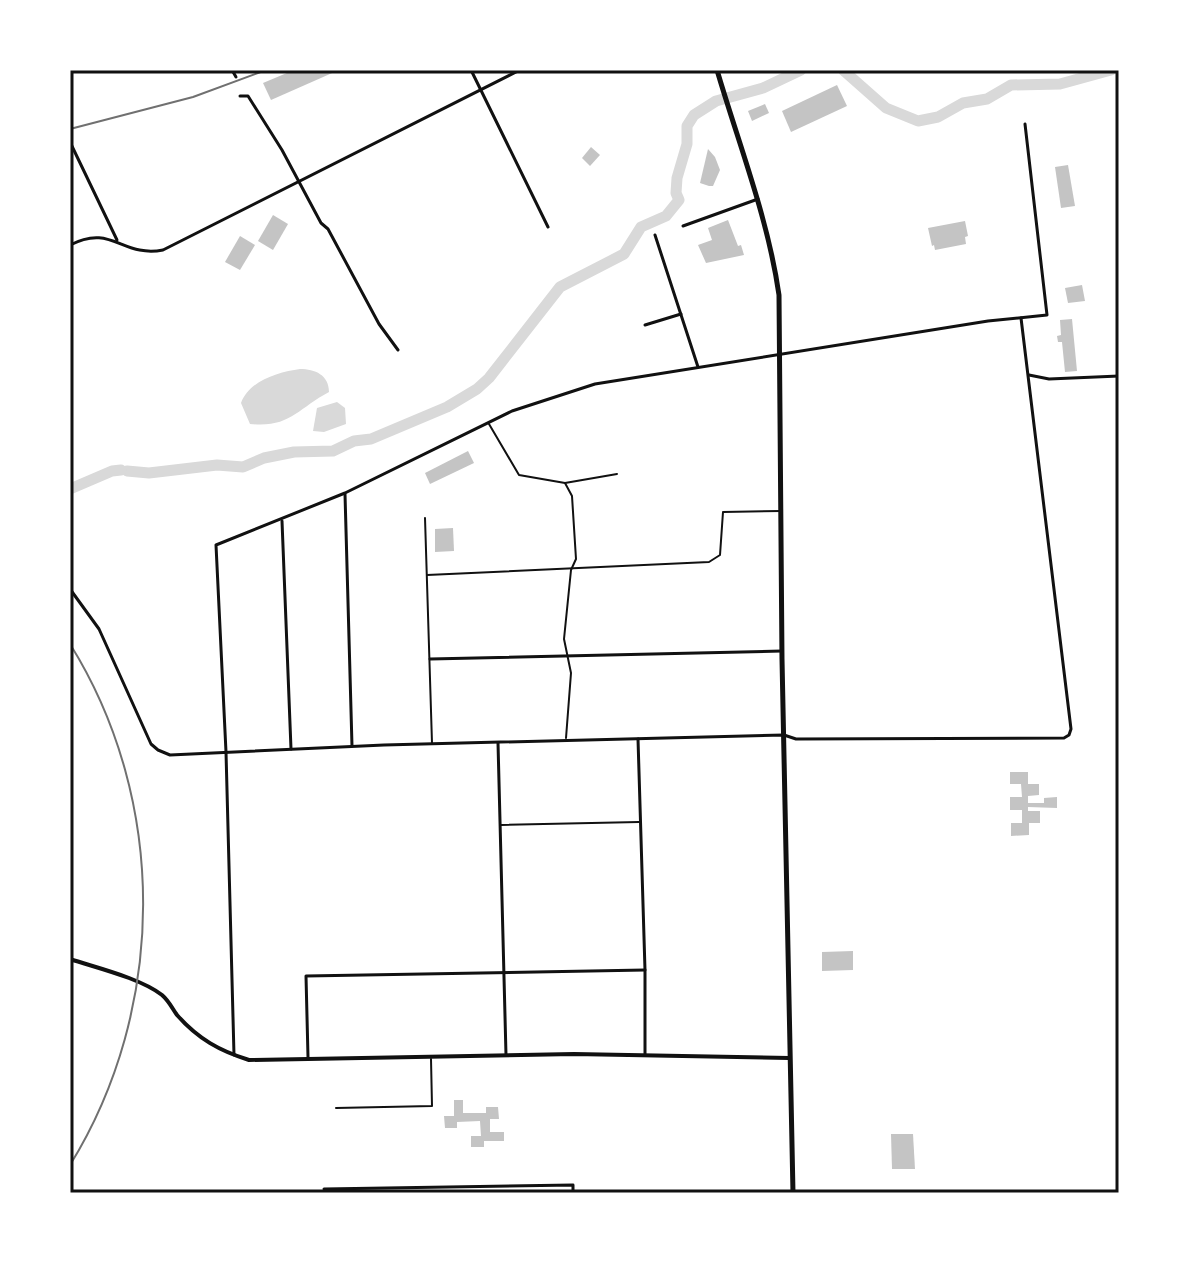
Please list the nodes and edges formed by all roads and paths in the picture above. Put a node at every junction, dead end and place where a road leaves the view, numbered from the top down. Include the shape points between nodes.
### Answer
1 (232, 70) edge
2 (471, 70) edge
3 (520, 70) edge
4 (717, 70) edge
5 (236, 77) dead end
6 (481, 90) junction
7 (240, 96) dead end
8 (1025, 124) dead end
9 (70, 142) edge
10 (298, 182) junction
11 (758, 199) junction
12 (683, 226) dead end
13 (548, 227) dead end
14 (655, 235) dead end
15 (118, 243) junction
16 (70, 245) edge
17 (681, 314) junction
18 (1021, 318) junction
19 (645, 325) dead end
20 (398, 350) dead end
21 (780, 354) junction
22 (698, 367) junction
23 (1029, 375) junction
24 (1119, 376) edge
25 (488, 423) junction
26 (617, 474) dead end
27 (565, 483) junction
28 (345, 493) junction
29 (782, 511) junction
30 (425, 518) dead end
31 (282, 521) junction
32 (571, 570) junction
33 (427, 575) junction
34 (70, 589) edge
35 (782, 651) junction
36 (568, 656) junction
37 (430, 659) junction
38 (784, 735) junction
39 (638, 739) junction
40 (566, 740) junction
41 (498, 743) junction
42 (432, 744) junction
43 (352, 746) junction
44 (291, 749) junction
45 (226, 752) junction
46 (641, 822) junction
47 (500, 825) junction
48 (70, 959) edge
49 (645, 970) junction
50 (505, 974) junction
51 (645, 1054) junction
52 (234, 1055) junction
53 (506, 1056) junction
54 (431, 1058) junction
55 (789, 1058) junction
56 (308, 1059) junction
57 (336, 1108) dead end
58 (454, 1187) junction
59 (324, 1189) dead end
60 (454, 1193) edge
61 (573, 1193) edge
62 (793, 1193) edge

1 - 5 street
2 - 6 street
3 - 6 street
4 - 11 main road
6 - 10 street
6 - 13 street
7 - 10 street via 248,96 266,121
8 - 18 street via 1047,315
9 - 15 street
10 - 15 street via 163,250 145,252
10 - 20 street
11 - 12 street
11 - 21 main road via 774,257
14 - 17 street
15 - 16 street via 96,236
17 - 19 street
17 - 22 street
18 - 21 street
18 - 23 street
21 - 22 street
21 - 29 main road
22 - 25 street via 602,382
23 - 24 street
23 - 38 street via 1069,735
25 - 27 lane via 519,475
25 - 28 street
26 - 27 lane
27 - 32 lane via 572,496 576,559
28 - 31 street
28 - 43 street
29 - 32 lane via 723,512 720,555 709,562
29 - 35 main road
30 - 33 lane
31 - 44 street
31 - 45 street via 216,545
32 - 33 lane
32 - 36 lane via 564,639
33 - 37 lane
34 - 45 street via 99,629 154,747 170,755
35 - 36 street
35 - 38 main road
36 - 37 street
36 - 40 lane
37 - 42 lane
38 - 39 street
38 - 55 main road
39 - 40 street
39 - 46 street
40 - 41 street
41 - 42 street
41 - 47 street
42 - 43 street
43 - 44 street
44 - 45 street
45 - 52 street
46 - 47 lane
46 - 49 street
47 - 50 street
48 - 52 main road via 165,997 204,1041
49 - 50 street
49 - 51 street
50 - 53 street
50 - 56 street via 306,976
51 - 53 main road
51 - 55 main road
52 - 56 main road via 249,1060
53 - 54 main road
54 - 56 main road
54 - 57 lane via 432,1106
55 - 62 main road
58 - 59 street
58 - 60 street
58 - 61 street via 573,1185

